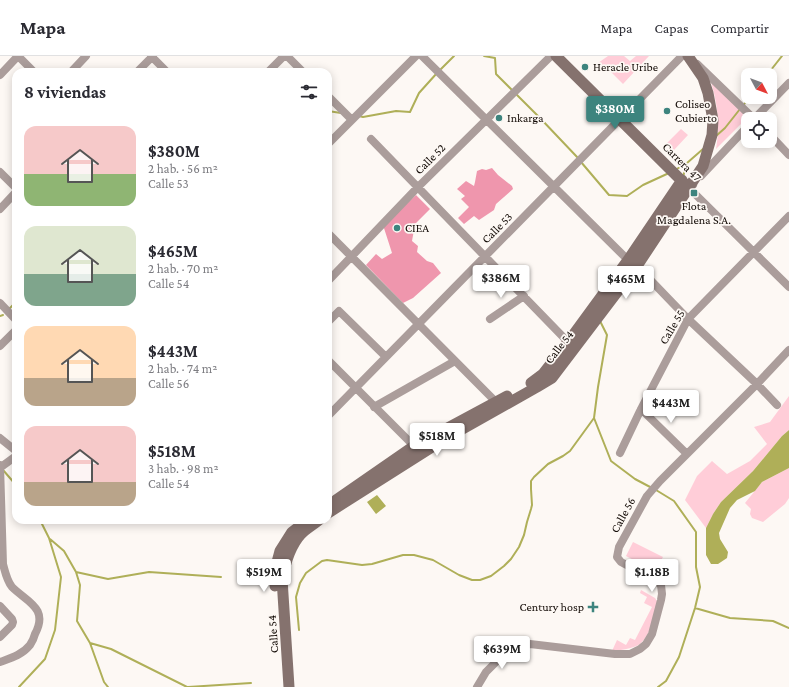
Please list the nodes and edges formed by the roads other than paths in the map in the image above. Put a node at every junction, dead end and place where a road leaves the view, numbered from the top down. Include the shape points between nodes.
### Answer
1 (18, 56) edge
2 (86, 56) edge
3 (152, 56) edge
4 (285, 56) edge
5 (416, 56) edge
6 (422, 56) edge
7 (551, 56) edge
8 (556, 56) edge
9 (682, 56) edge
10 (689, 56) edge
11 (30, 68) edge
12 (75, 68) edge
13 (141, 68) edge
14 (163, 68) edge
15 (272, 68) edge
16 (298, 68) edge
17 (0, 74) edge
18 (789, 83) edge
19 (332, 100) edge
20 (747, 112) edge
21 (761, 112) edge
22 (486, 119) junction
23 (620, 119) junction
24 (352, 120) junction
25 (741, 132) edge
26 (371, 139) dead end
27 (332, 140) edge
28 (777, 142) edge
29 (789, 155) edge
30 (0, 172) edge
31 (12, 184) edge
32 (685, 184) junction
33 (418, 187) junction
34 (554, 187) junction
35 (12, 196) edge
36 (0, 209) edge
37 (789, 216) edge
38 (332, 237) edge
39 (754, 252) junction
40 (485, 256) junction
41 (351, 257) junction
42 (633, 263) junction
43 (332, 277) edge
44 (789, 287) edge
45 (524, 296) junction
46 (0, 303) edge
47 (12, 316) edge
48 (332, 318) edge
49 (490, 319) dead end
50 (688, 319) junction
51 (419, 324) junction
52 (12, 334) edge
53 (568, 342) junction
54 (0, 346) edge
55 (789, 350) edge
56 (386, 357) junction
57 (455, 361) junction
58 (332, 364) edge
59 (757, 384) junction
60 (356, 388) junction
61 (496, 402) junction
62 (777, 405) dead end
63 (374, 407) junction
64 (641, 409) junction
65 (332, 412) edge
66 (0, 438) edge
67 (12, 448) edge
68 (418, 450) junction
69 (620, 453) dead end
70 (687, 454) junction
71 (12, 458) edge
72 (0, 466) edge
73 (332, 503) edge
74 (332, 510) edge
75 (307, 524) edge
76 (309, 524) edge
77 (0, 606) edge
78 (0, 637) edge
79 (0, 662) edge
80 (282, 687) edge
81 (289, 687) edge
82 (477, 687) edge

1 - 11 street
1 - 17 street
2 - 12 street
3 - 13 street
3 - 14 street
4 - 15 street
4 - 16 street
5 - 24 street
6 - 22 street
7 - 22 street, Calle 52
8 - 23 main road, Carrera 47
9 - 23 street, Calle 53
10 - 20 street
10 - 32 main road via 703,78 713,120 712,135 703,166
18 - 21 street
19 - 24 street
22 - 33 street, Calle 52
22 - 34 street
23 - 32 main road, Carrera 47
23 - 34 street, Calle 53
24 - 27 street
25 - 32 street, Calle 54
26 - 33 street
28 - 29 street
30 - 31 street
32 - 39 street, Carrera 47
32 - 42 main road, Calle 54
33 - 40 street
33 - 41 street, Calle 52
34 - 40 street, Calle 53
34 - 42 street
35 - 36 street
37 - 39 street, Calle 55
38 - 41 street
39 - 44 street, Carrera 47
39 - 50 street, Calle 55
40 - 45 street
40 - 51 street, Calle 53
41 - 43 street, Calle 52
41 - 51 street
42 - 50 street
42 - 53 main road, Calle 54
42 - 68 main road, Calle 54 via 552,378
45 - 49 street
45 - 53 street
46 - 47 street
48 - 56 street via 339,311
50 - 59 street
50 - 64 street, Calle 55
51 - 56 street, Calle 53
51 - 57 street
52 - 54 street
53 - 61 main road, Calle 54 via 543,374
55 - 59 street, Calle 56
56 - 60 street, Calle 53
57 - 61 street
57 - 63 street
58 - 60 street
59 - 62 street
59 - 70 street, Calle 56
60 - 63 street
60 - 65 street, Calle 53
61 - 68 main road, Calle 54
63 - 68 street
64 - 69 street, Calle 55
64 - 70 street
66 - 67 street
68 - 73 main road, Calle 54
68 - 74 main road, Calle 54
70 - 82 street, Calle 56 via 647,496 619,546 617,557 621,562 660,585 661,600 652,634 646,644 630,654 530,644 501,657 486,672
71 - 72 street
72 - 79 street via 4,570 12,586 37,610 40,622 30,646 20,654
75 - 80 main road, Calle 54 via 292,532 280,551 276,566
76 - 81 main road, Calle 54 via 293,546 282,579
77 - 78 street via 13,622

